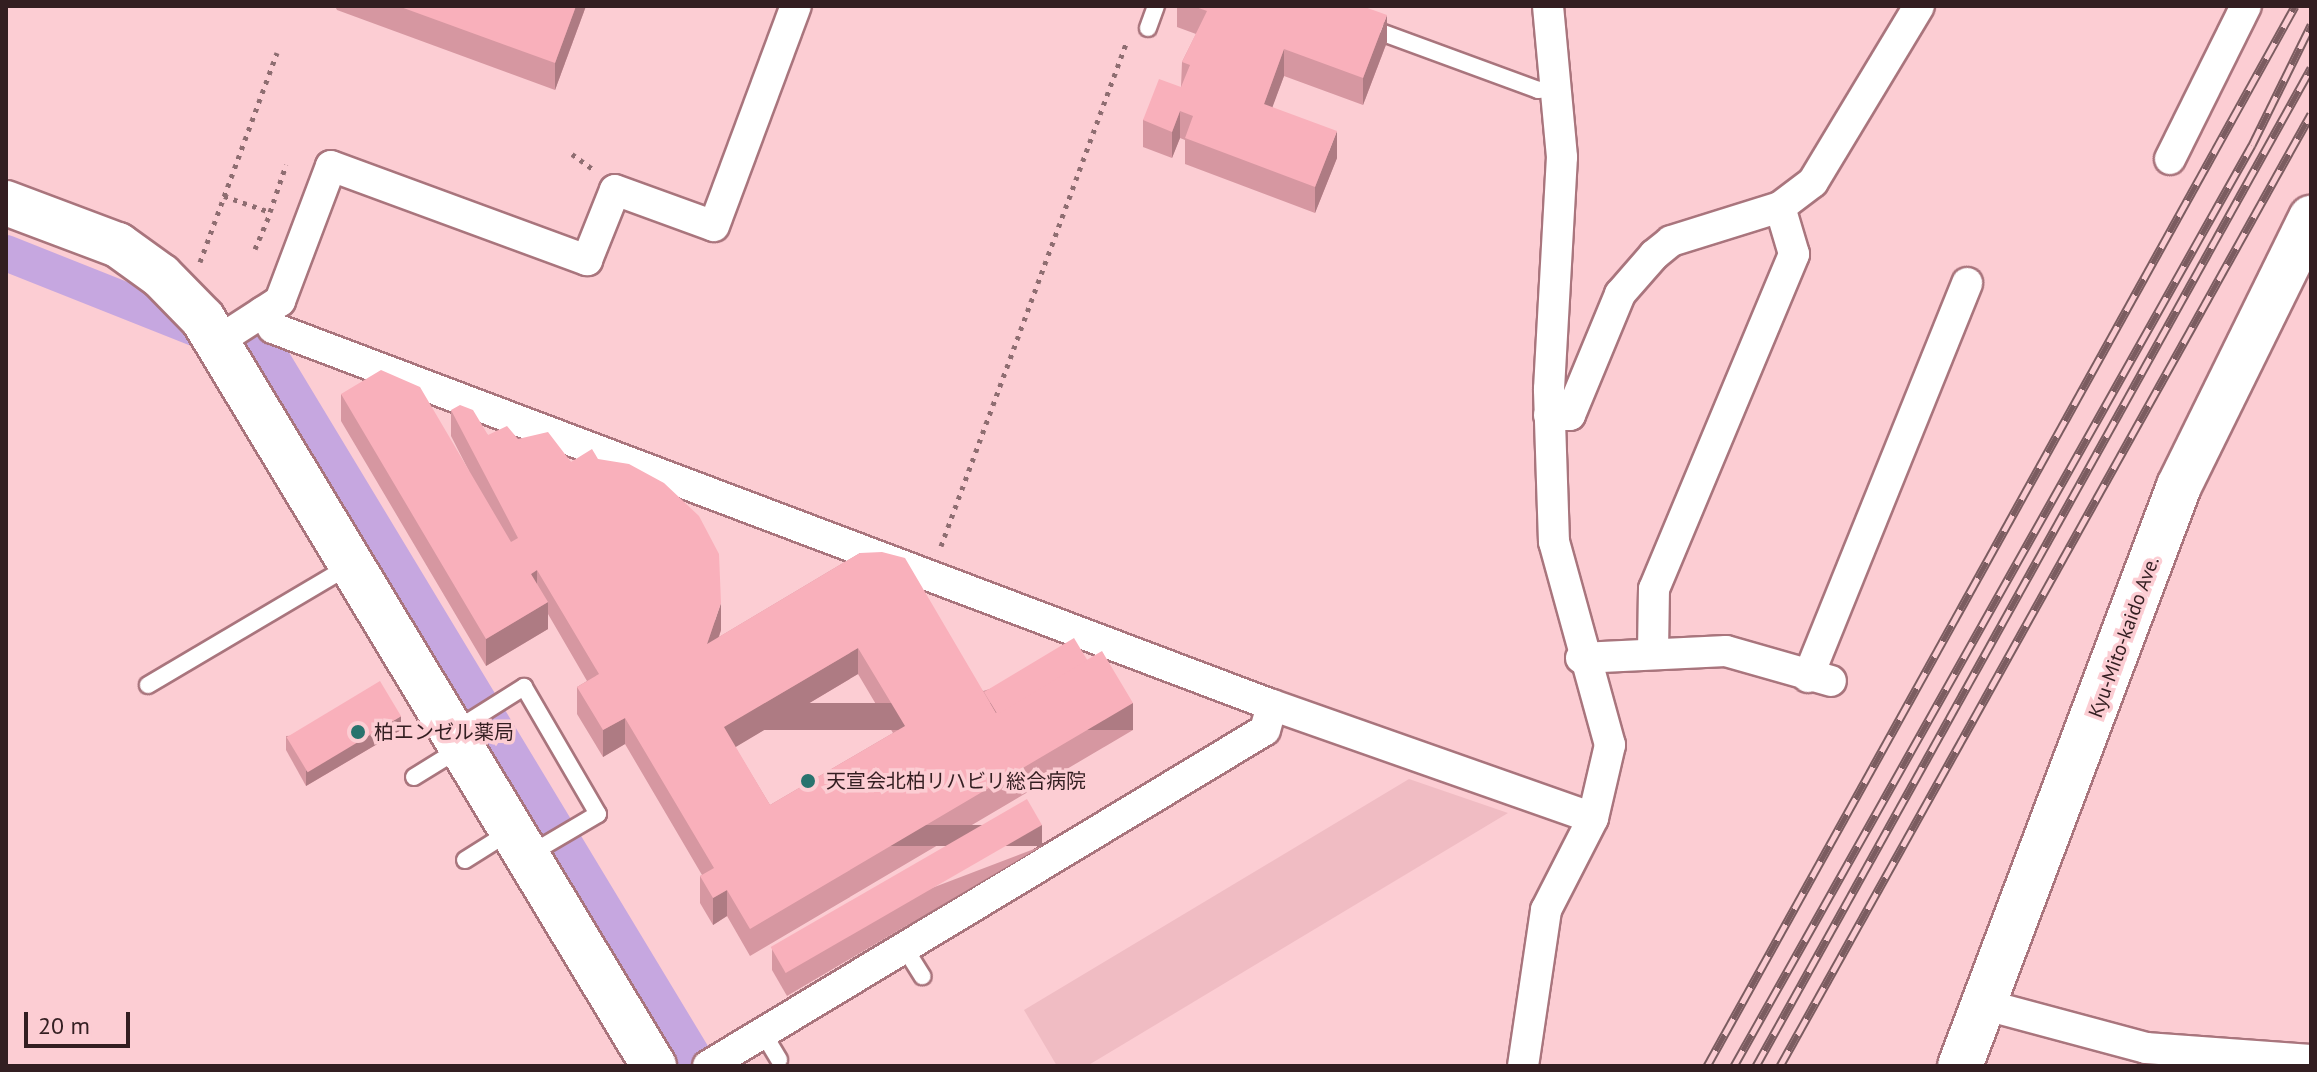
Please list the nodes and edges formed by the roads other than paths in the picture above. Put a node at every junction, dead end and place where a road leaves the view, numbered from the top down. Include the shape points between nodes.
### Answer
1 (796, 6) edge
2 (1156, 6) edge
3 (1548, 6) edge
4 (1919, 6) edge
5 (2246, 6) edge
6 (1354, 22) edge
7 (1148, 28) dead end
8 (1558, 88) junction
9 (2170, 159) dead end
10 (6, 203) edge
11 (1780, 207) junction
12 (2311, 218) edge
13 (1967, 283) dead end
14 (263, 312) junction
15 (218, 341) junction
16 (1549, 415) junction
17 (352, 564) junction
18 (1653, 652) junction
19 (1581, 658) junction
20 (148, 685) dead end
21 (1272, 705) junction
22 (457, 740) junction
23 (414, 777) dead end
24 (1593, 818) junction
25 (520, 843) junction
26 (465, 860) dead end
27 (906, 950) junction
28 (922, 976) dead end
29 (1986, 1005) junction
30 (763, 1033) junction
31 (779, 1060) dead end
32 (2311, 1060) edge
33 (654, 1066) edge
34 (708, 1066) edge
35 (1523, 1066) edge
36 (1960, 1066) edge

1 - 14 street via 714,226 615,190 604,242 587,260 331,166 280,301
2 - 7 lane
3 - 8 street
4 - 11 street via 1813,182
5 - 9 street
6 - 8 lane via 1538,90
8 - 16 street via 1562,157
10 - 15 street via 118,245 188,300
11 - 16 street via 1671,241 1654,255 1620,294 1570,415
11 - 18 street via 1794,254 1654,589
12 - 29 street, Kyu-Mito-kaido Ave. via 2179,486
13 - 18 street via 1819,679 1726,651
14 - 15 street
14 - 21 street via 273,328 932,571
15 - 17 street
16 - 19 street via 1554,542
17 - 20 lane
17 - 22 street
18 - 19 street
19 - 24 street via 1610,745
21 - 24 street
21 - 27 street via 1265,730
22 - 23 lane
22 - 25 street
22 - 25 lane via 524,687 598,814
24 - 35 street via 1546,910
25 - 26 lane
25 - 33 street
27 - 28 lane
27 - 30 street
29 - 32 street via 2146,1048
29 - 36 street, Kyu-Mito-kaido Ave.
30 - 31 lane
30 - 34 street

